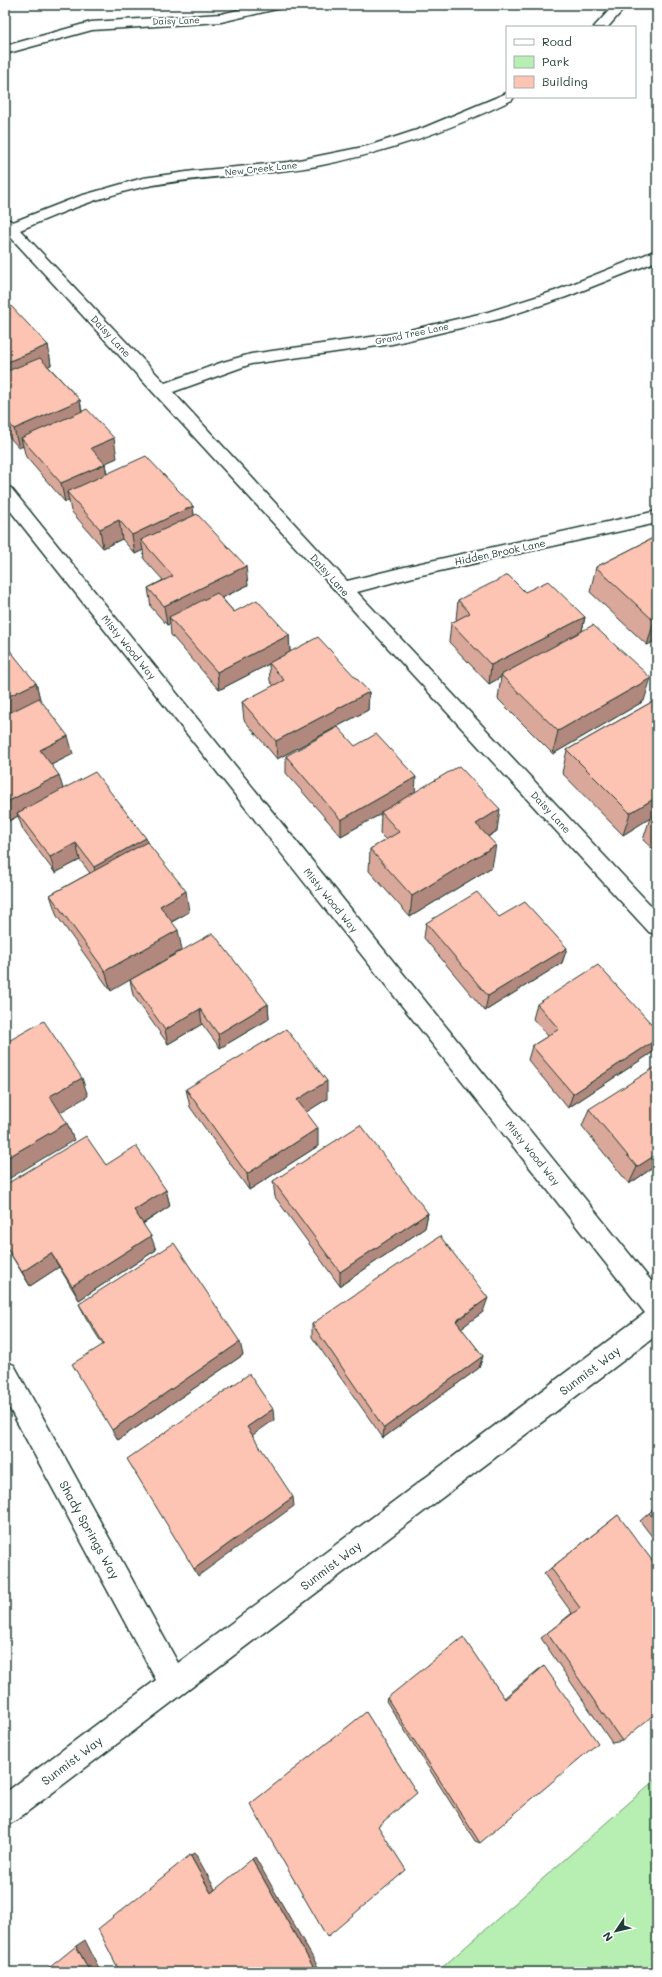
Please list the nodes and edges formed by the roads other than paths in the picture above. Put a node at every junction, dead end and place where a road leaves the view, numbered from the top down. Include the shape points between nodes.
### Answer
1 (276, 5) edge
2 (620, 5) edge
3 (602, 26) edge
4 (5, 50) edge
5 (506, 98) edge
6 (8, 225) edge
7 (657, 255) edge
8 (162, 390) junction
9 (5, 492) edge
10 (657, 517) edge
11 (343, 590) junction
12 (657, 926) edge
13 (657, 1308) edge
14 (657, 1320) edge
15 (5, 1374) edge
16 (174, 1685) junction
17 (5, 1811) edge

1 - 4 street, Daisy Lane via 221,18 91,26
2 - 3 street
5 - 6 street, New Creek Lane via 421,134 319,162 163,179 115,190
6 - 8 street, Daisy Lane
7 - 8 street, Grand Tree Lane via 581,286 520,307 392,339 350,346 306,349 250,360
8 - 11 street, Daisy Lane
9 - 13 street, Misty Wood Way
10 - 11 street, Hidden Brook Lane via 417,570
11 - 12 street, Daisy Lane
14 - 16 street, Sunmist Way
15 - 16 street, Shady Springs Way
16 - 17 street, Sunmist Way

